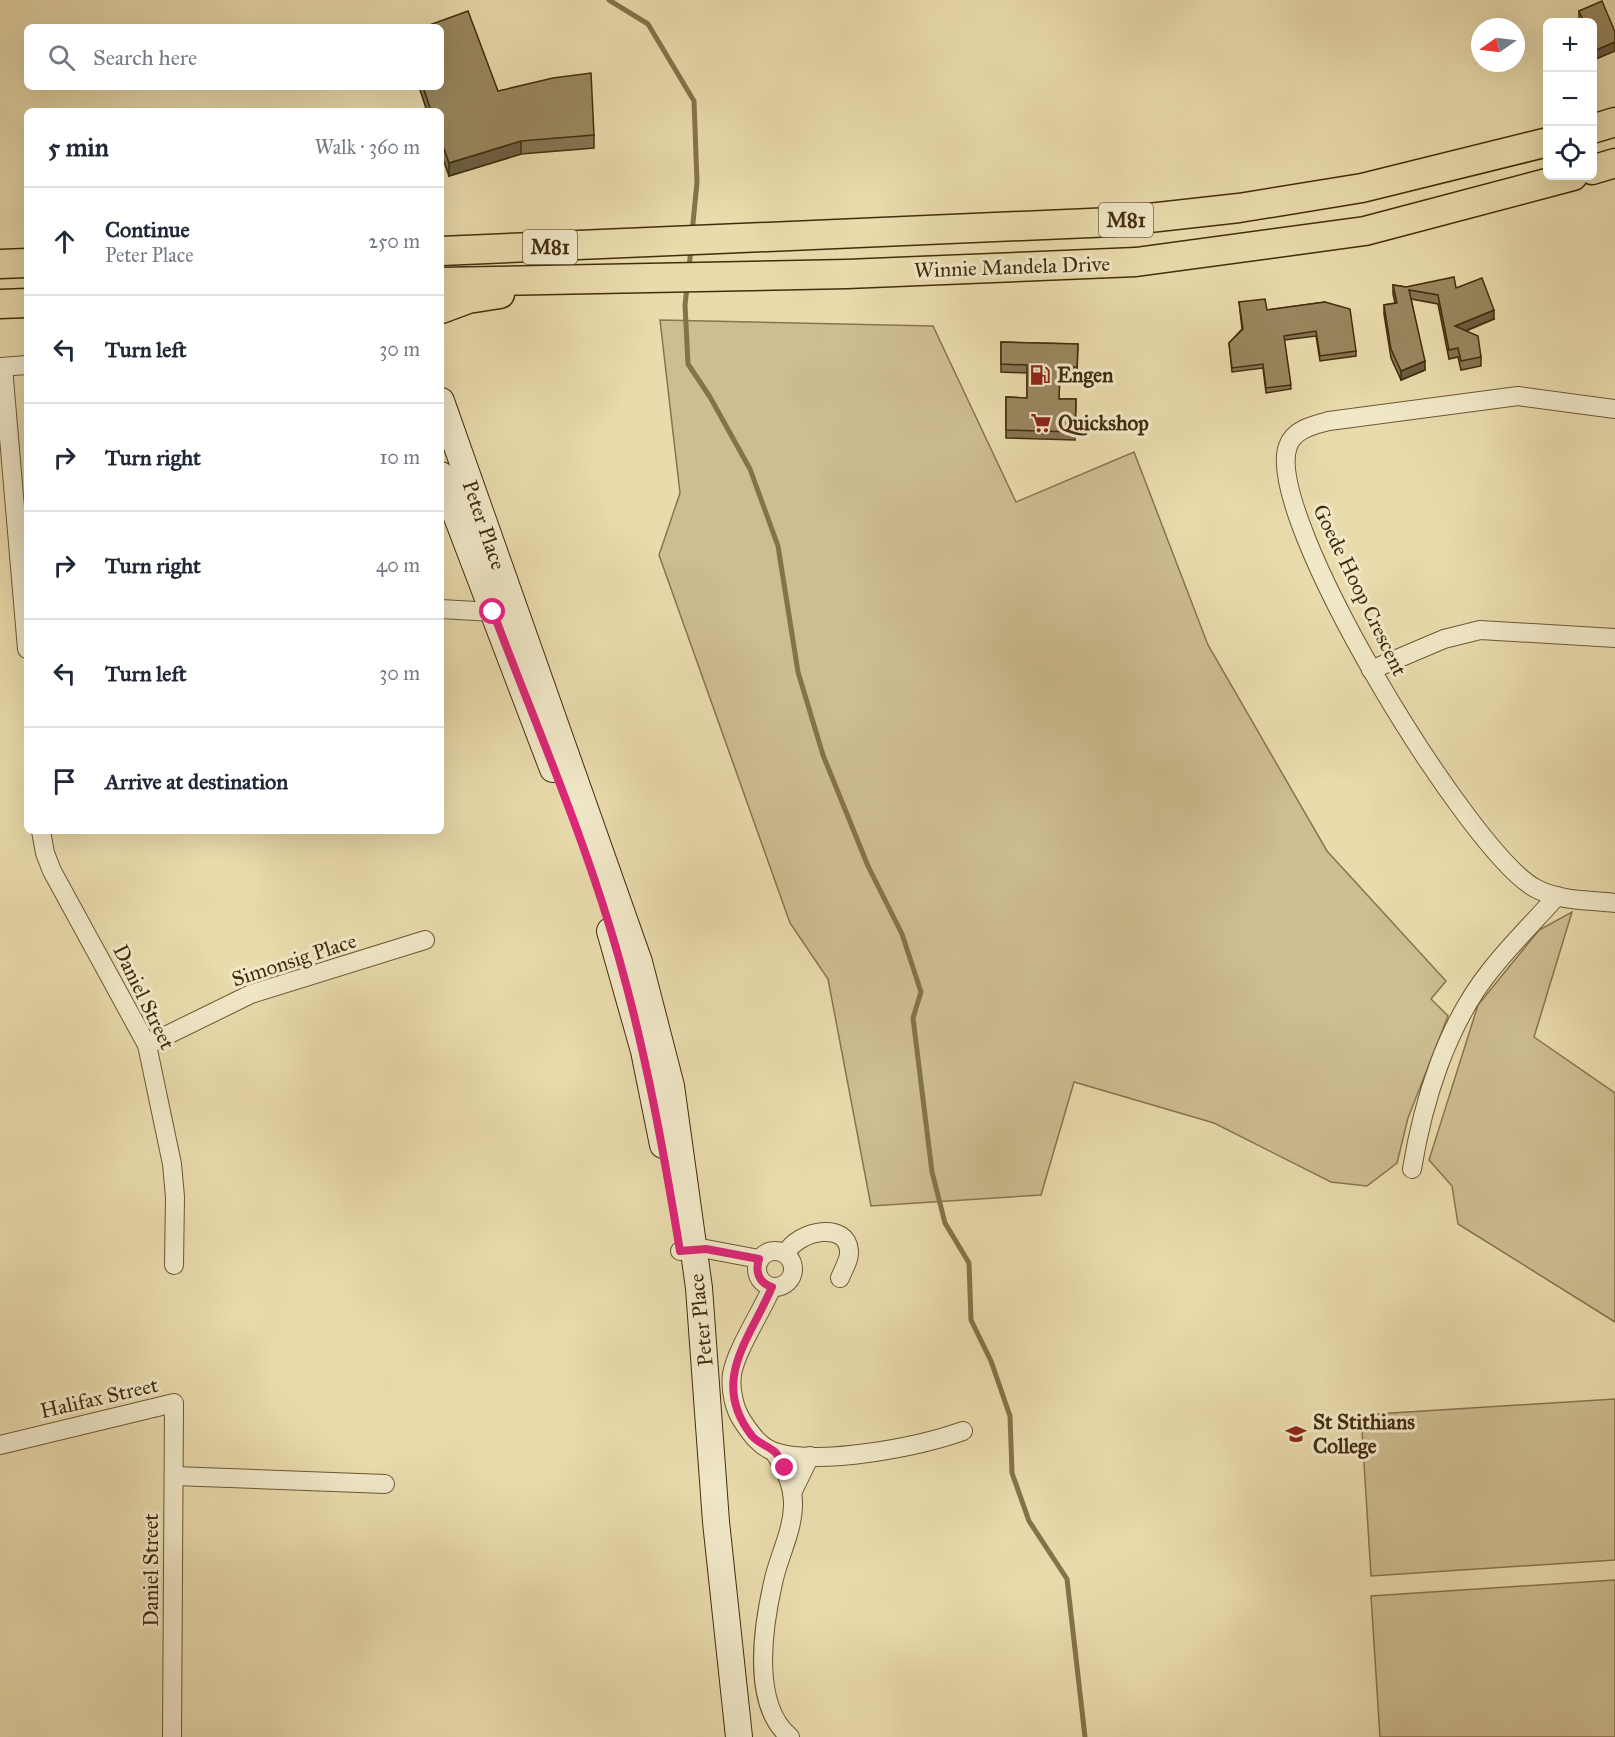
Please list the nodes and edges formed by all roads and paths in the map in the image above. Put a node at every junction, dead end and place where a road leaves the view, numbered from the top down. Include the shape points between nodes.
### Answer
1 (1615, 122) edge
2 (1597, 128) edge
3 (1543, 143) edge
4 (1615, 163) edge
5 (1597, 169) edge
6 (1558, 180) edge
7 (444, 251) edge
8 (24, 263) edge
9 (0, 264) edge
10 (582, 279) junction
11 (444, 282) edge
12 (24, 303) edge
13 (0, 304) edge
14 (444, 308) edge
15 (24, 365) edge
16 (2, 367) edge
17 (1615, 409) edge
18 (444, 411) edge
19 (444, 482) edge
20 (502, 608) junction
21 (444, 609) edge
22 (24, 615) edge
23 (1615, 638) edge
24 (1371, 670) junction
25 (42, 834) edge
26 (1557, 896) junction
27 (1615, 903) edge
28 (425, 940) dead end
29 (147, 1045) junction
30 (1412, 1169) dead end
31 (686, 1250) junction
32 (786, 1253) junction
33 (759, 1259) junction
34 (174, 1265) dead end
35 (840, 1278) dead end
36 (772, 1287) junction
37 (174, 1403) joint
38 (963, 1431) dead end
39 (0, 1445) edge
40 (774, 1452) junction
41 (810, 1456) junction
42 (174, 1476) junction
43 (385, 1484) dead end
44 (792, 1493) junction
45 (172, 1737) edge
46 (729, 1737) edge
47 (739, 1737) edge
48 (790, 1737) edge

1 - 2 main road
3 - 7 main road, Winnie Mandela Drive / M81 via 1362,188 1239,208 1113,222
4 - 5 main road
6 - 10 main road, Winnie Mandela Drive / M81 via 1365,231 1136,262 847,274
8 - 9 main road
10 - 11 main road, Winnie Mandela Drive / M81
10 - 14 main road via 468,299
12 - 13 main road
15 - 16 street
16 - 22 street
17 - 24 street, Goede Hoop Crescent via 1512,396 1329,421 1294,436 1288,445 1286,470 1299,522
18 - 20 main road, Peter Place
19 - 20 main road, Peter Place
20 - 21 street
20 - 31 main road, Peter Place via 639,962 671,1086 677,1186
23 - 24 street via 1480,630 1444,639
24 - 26 street, Goede Hoop Crescent via 1462,809 1501,858 1536,889
25 - 29 street, Daniel Street via 52,870
26 - 27 street, Goede Hoop Crescent
26 - 30 street via 1490,971 1465,1007 1428,1101
28 - 29 street, Simonsig Place via 251,994
29 - 34 street, Daniel Street via 172,1164
31 - 33 street
31 - 46 main road, Peter Place
31 - 47 main road, Peter Place
32 - 33 street via 771,1251
32 - 35 street via 794,1241 807,1234 826,1232 841,1236 850,1254
32 - 36 street via 794,1266 792,1276 782,1286
33 - 36 street via 759,1277
36 - 40 street via 740,1350 732,1373 732,1394 740,1417 754,1438
37 - 39 street, Halifax Street
37 - 42 street, Daniel Street
38 - 41 street via 908,1448
40 - 41 street
40 - 44 street via 785,1468
41 - 44 street
42 - 43 street
42 - 45 street, Daniel Street
44 - 48 street via 792,1518 773,1582 763,1664 771,1711

